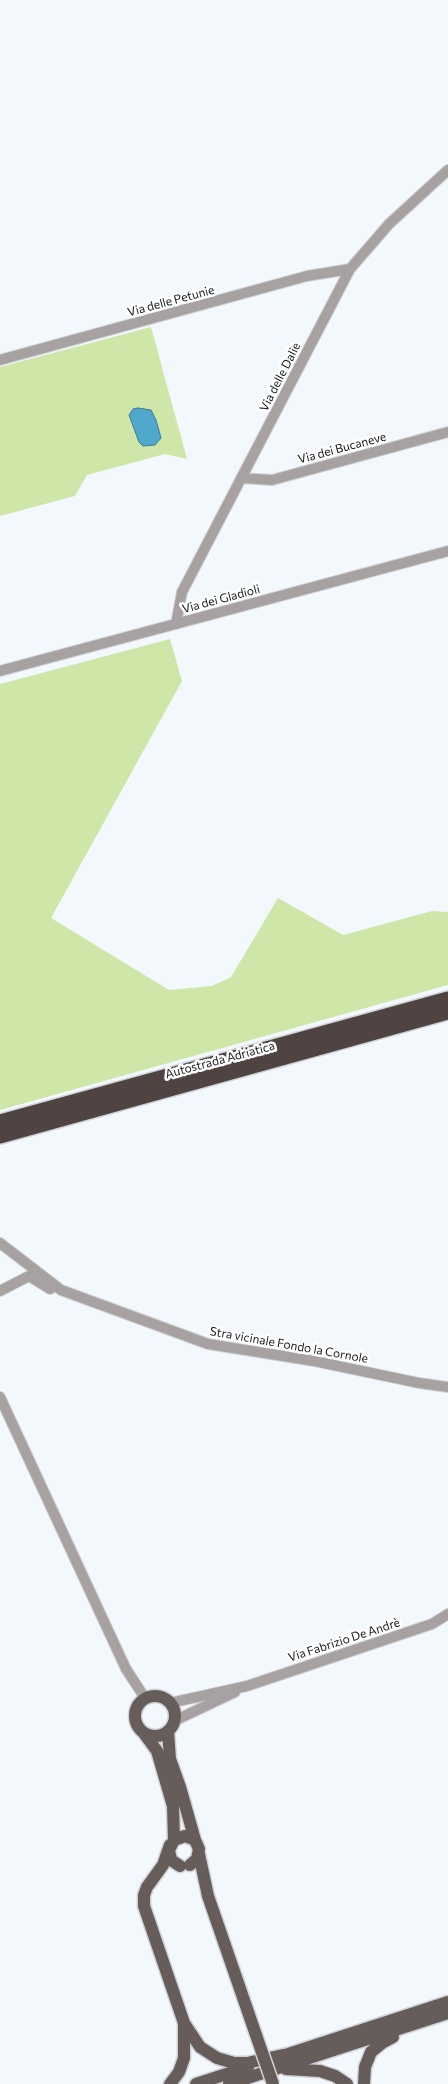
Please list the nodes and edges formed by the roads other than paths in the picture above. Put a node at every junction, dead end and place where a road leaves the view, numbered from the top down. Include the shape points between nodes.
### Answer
1 (448, 170) edge
2 (350, 269) junction
3 (0, 360) edge
4 (448, 432) edge
5 (241, 478) junction
6 (448, 551) edge
7 (176, 624) junction
8 (0, 671) edge
9 (448, 999) edge
10 (448, 1012) edge
11 (0, 1122) edge
12 (0, 1136) edge
13 (0, 1243) edge
14 (61, 1290) junction
15 (0, 1291) edge
16 (448, 1387) edge
17 (0, 1397) edge
18 (448, 1614) edge
19 (247, 1686) junction
20 (145, 1698) junction
21 (170, 1703) junction
22 (171, 1726) junction
23 (143, 1732) junction
24 (195, 1840) junction
25 (172, 1842) junction
26 (199, 1854) junction
27 (185, 1865) junction
28 (153, 1879) junction
29 (208, 1896) junction
30 (448, 2002) edge
31 (448, 2013) edge
32 (430, 2019) junction
33 (184, 2023) junction
34 (283, 2055) junction
35 (278, 2068) junction
36 (170, 2084) edge
37 (196, 2084) edge
38 (229, 2084) edge
39 (273, 2084) edge
40 (347, 2084) edge
41 (364, 2084) edge

1 - 2 street, Via delle Dalie via 389,224
2 - 3 street, Via delle Petunie via 307,276
2 - 5 street, Via delle Dalie
4 - 5 street, Via dei Bucaneve via 272,480
5 - 7 street, Via delle Dalie via 182,592
6 - 7 street, Via dei Gladioli
7 - 8 street, Via dei Gladioli
9 - 11 highway, Autostrada Adriatica
10 - 12 highway, Autostrada Adriatica
13 - 14 street, Stra vicinale Fondo la Cornole
14 - 15 street via 58,1293 28,1276
14 - 16 street, Stra vicinale Fondo la Cornole via 208,1344 314,1360
17 - 20 street via 126,1669
18 - 19 street, Via Fabrizio De Andrè via 432,1624
19 - 21 street
19 - 22 street
20 - 21 main road via 159,1696
20 - 23 main road via 135,1715 135,1722
21 - 22 main road via 174,1712
22 - 23 main road via 156,1736
22 - 24 main road via 170,1759
23 - 25 main road via 157,1751 171,1797
24 - 25 main road via 185,1836
24 - 26 main road
25 - 27 main road via 169,1850 171,1860
25 - 28 main road
26 - 27 main road via 194,1863
26 - 29 main road
27 - 28 main road
27 - 29 main road
28 - 33 main road via 144,1895 144,1906
29 - 39 main road, bridge
30 - 34 main road
31 - 32 main road
32 - 35 main road
32 - 41 main road via 374,2049 365,2068
33 - 34 main road via 200,2047 216,2058 247,2063
33 - 36 main road via 184,2058 180,2072
34 - 37 main road
35 - 38 main road
35 - 40 main road via 320,2071

